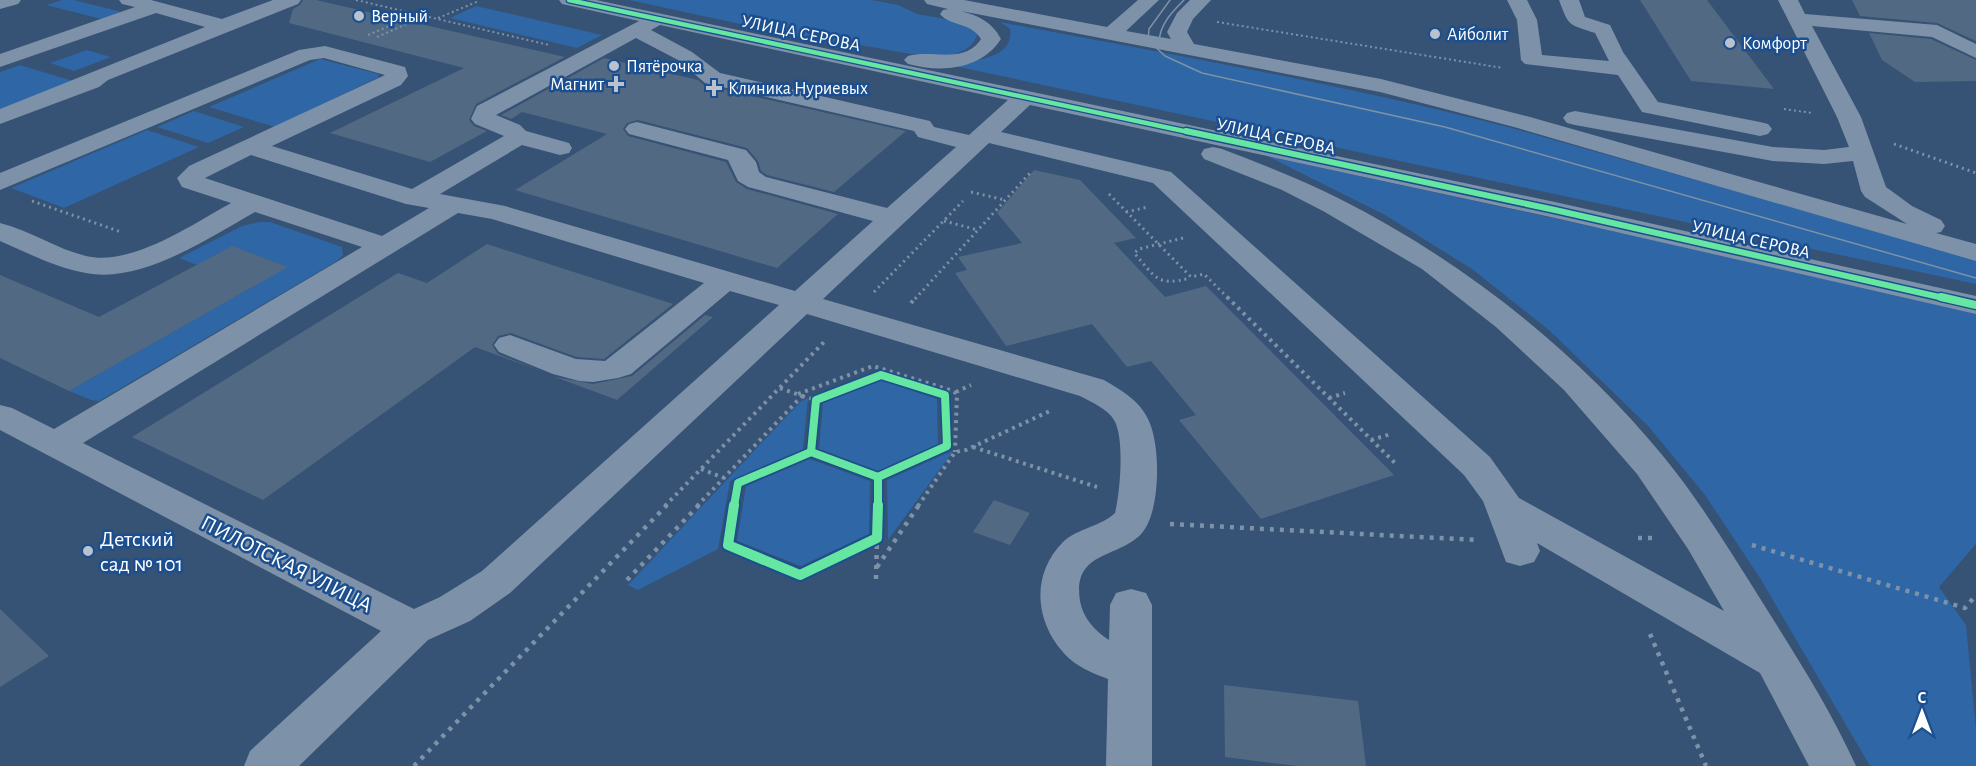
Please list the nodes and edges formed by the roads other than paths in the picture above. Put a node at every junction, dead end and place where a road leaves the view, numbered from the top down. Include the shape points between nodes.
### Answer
1 (11, 0) edge
2 (129, 0) edge
3 (291, 0) edge
4 (569, 0) edge
5 (913, 0) edge
6 (934, 0) edge
7 (1149, 0) edge
8 (1201, 0) edge
9 (1517, 0) edge
10 (1569, 0) edge
11 (1788, 0) edge
12 (0, 3) edge
13 (155, 7) junction
14 (1798, 19) junction
15 (646, 24) junction
16 (225, 25) junction
17 (100, 26) junction
18 (1112, 33) junction
19 (175, 47) junction
20 (1185, 47) junction
21 (812, 50) junction
22 (1976, 52) edge
23 (0, 61) edge
24 (1623, 69) junction
25 (1381, 86) junction
26 (1024, 97) junction
27 (0, 117) edge
28 (1122, 119) junction
29 (637, 129) dead end
30 (516, 136) junction
31 (979, 139) junction
32 (1869, 146) junction
33 (250, 147) junction
34 (560, 148) dead end
35 (0, 182) edge
36 (415, 198) junction
37 (253, 202) junction
38 (453, 205) junction
39 (832, 220) dead end
40 (885, 225) junction
41 (651, 230) dead end
42 (0, 231) edge
43 (386, 246) junction
44 (1976, 248) edge
45 (624, 250) junction
46 (1976, 253) edge
47 (725, 280) junction
48 (801, 302) junction
49 (1976, 305) edge
50 (510, 345) dead end
51 (0, 416) edge
52 (55, 444) junction
53 (1131, 605) dead end
54 (413, 628) junction
55 (1776, 660) junction
56 (1130, 668) junction
57 (267, 766) edge
58 (1129, 766) edge
59 (1833, 766) edge

1 - 12 street
2 - 13 street
3 - 16 street
4 - 15 street, УЛИЦА СЕРОВА
5 - 21 street via 975,23 988,31 988,44 976,55 940,61
6 - 18 street
7 - 18 street
8 - 20 street via 1184,17 1177,32
9 - 24 street via 1527,20 1532,60
10 - 24 street via 1577,21 1603,29
11 - 14 street
13 - 16 street
13 - 17 street
14 - 22 street via 1937,31
14 - 32 street via 1848,117
15 - 21 street, УЛИЦА СЕРОВА
15 - 30 street via 485,111 483,119 512,130
15 - 31 street via 713,78 922,126 926,132
16 - 19 street
17 - 19 street
17 - 23 street
18 - 20 street
19 - 27 street
20 - 25 street
21 - 26 street, УЛИЦА СЕРОВА
24 - 32 street via 1650,107
25 - 32 street via 1773,154 1824,157
25 - 46 street via 1522,122
26 - 28 street, УЛИЦА СЕРОВА
26 - 31 street
28 - 49 street, УЛИЦА СЕРОВА
28 - 55 street via 1332,205 1432,263 1508,320 1576,383 1650,465 1702,539
29 - 40 street via 736,155 744,162 747,176 757,182
30 - 34 street
30 - 36 street via 507,146
31 - 40 street
31 - 55 street via 1019,143 1158,174 1477,466 1494,487 1514,534
32 - 44 street via 1874,191 1903,212
33 - 35 street via 398,75 393,70 335,55 319,52 302,56
33 - 36 street
33 - 37 street via 198,171 190,180
36 - 38 street
37 - 42 street via 164,248 132,262 109,266 89,266
37 - 43 street
38 - 43 street
38 - 45 street via 496,212
39 - 40 street
40 - 48 street
41 - 45 street
43 - 52 street
45 - 47 street
47 - 48 street
47 - 50 street via 612,371 586,373
48 - 54 street via 496,582 455,609
48 - 56 street via 1095,390 1124,410 1137,435 1133,511 1123,529 1081,549 1070,560 1058,587 1063,618 1072,633 1102,658
51 - 52 street, ПИЛОТСКАЯ УЛИЦА
52 - 54 street, ПИЛОТСКАЯ УЛИЦА
53 - 56 street
54 - 57 street
55 - 59 street
56 - 58 street

